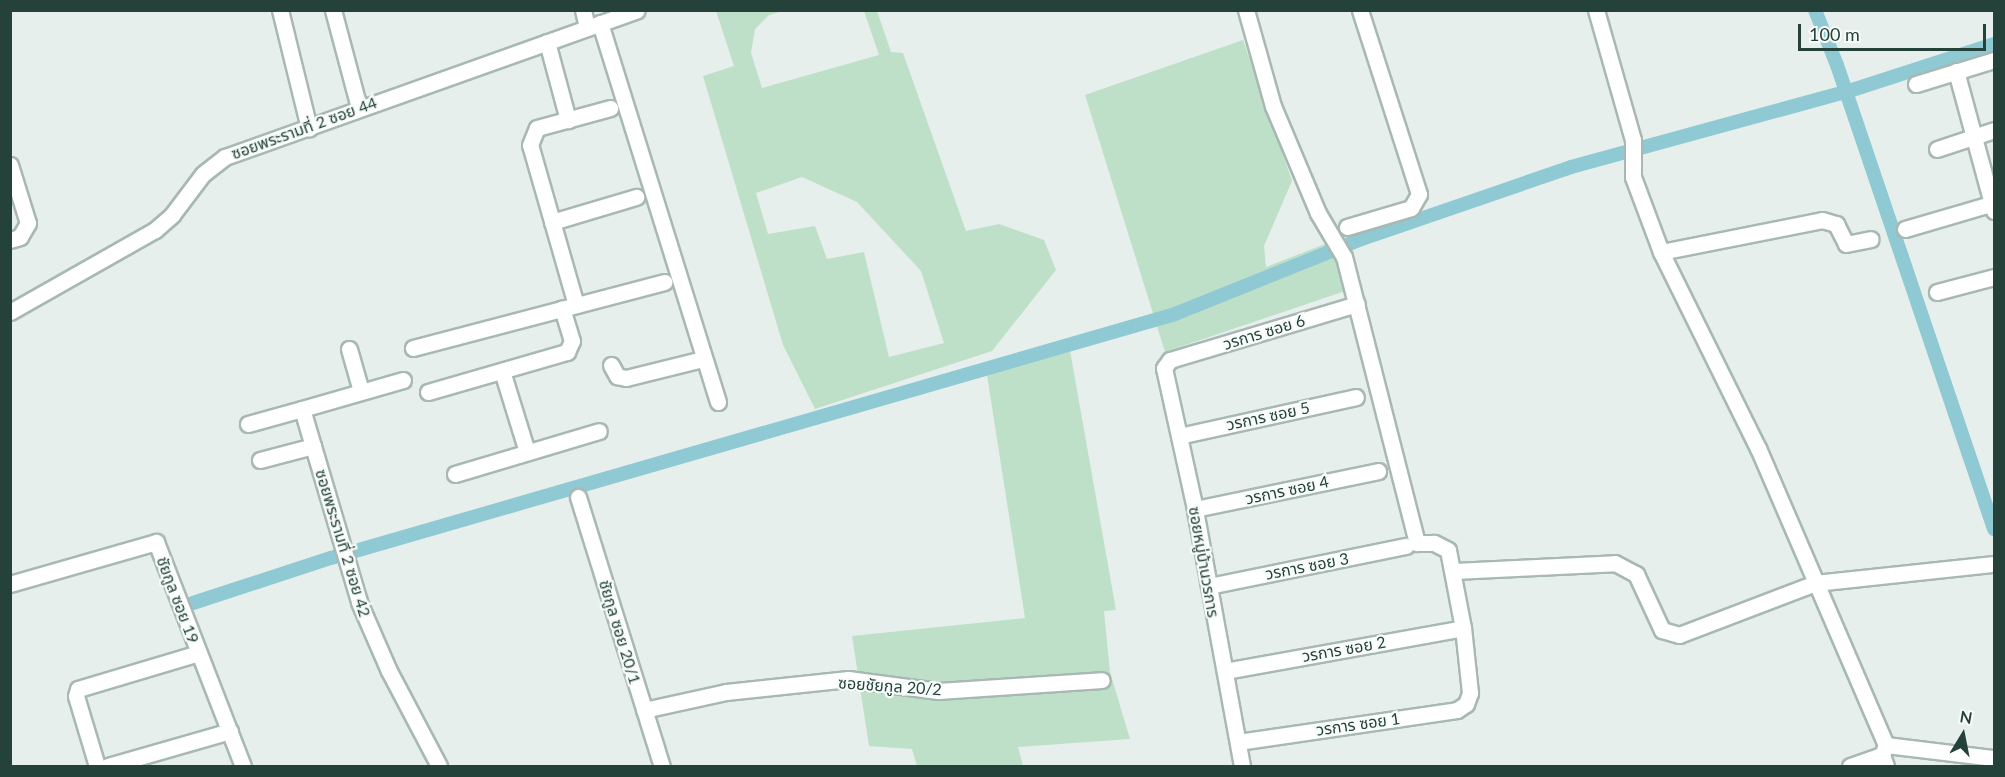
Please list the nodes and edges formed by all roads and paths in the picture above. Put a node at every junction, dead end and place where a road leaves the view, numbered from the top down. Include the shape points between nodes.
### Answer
1 (280, 10) edge
2 (333, 10) edge
3 (584, 10) edge
4 (637, 10) edge
5 (1246, 10) edge
6 (1360, 10) edge
7 (1596, 10) edge
8 (593, 26) junction
9 (547, 42) junction
10 (1995, 60) edge
11 (1956, 71) junction
12 (1916, 84) dead end
13 (359, 108) junction
14 (610, 108) dead end
15 (568, 120) junction
16 (309, 128) junction
17 (1995, 130) edge
18 (1974, 135) junction
19 (1937, 148) dead end
20 (10, 165) edge
21 (636, 197) dead end
22 (1994, 206) edge
23 (552, 222) junction
24 (1347, 227) dead end
25 (1905, 229) dead end
26 (1871, 239) dead end
27 (10, 240) edge
28 (1661, 252) junction
29 (1995, 277) edge
30 (664, 282) dead end
31 (1937, 292) dead end
32 (1357, 304) junction
33 (569, 307) junction
34 (10, 312) edge
35 (413, 348) dead end
36 (349, 349) dead end
37 (703, 359) junction
38 (1170, 360) joint
39 (611, 365) dead end
40 (502, 371) junction
41 (403, 380) dead end
42 (361, 391) junction
43 (428, 392) dead end
44 (1356, 397) dead end
45 (718, 402) dead end
46 (302, 409) junction
47 (248, 424) dead end
48 (599, 431) dead end
49 (1179, 436) junction
50 (313, 446) junction
51 (527, 452) junction
52 (260, 460) dead end
53 (1378, 471) dead end
54 (455, 474) dead end
55 (578, 497) dead end
56 (1195, 509) junction
57 (1412, 545) junction
58 (1994, 564) edge
59 (1454, 572) junction
60 (1815, 583) junction
61 (10, 584) edge
62 (1209, 586) junction
63 (1463, 628) junction
64 (199, 653) junction
65 (1224, 671) junction
66 (1102, 680) dead end
67 (644, 710) junction
68 (230, 731) junction
69 (1238, 742) junction
70 (1885, 755) edge
71 (1995, 758) edge
72 (98, 766) edge
73 (108, 766) edge
74 (243, 766) edge
75 (439, 766) edge
76 (662, 766) edge
77 (1242, 766) edge
78 (1850, 766) edge

1 - 16 street
2 - 13 street
3 - 8 street
4 - 8 street, ซอยพระรามที่ 2 ซอย 44
5 - 32 street via 1273,106 1318,213 1344,257
6 - 24 street via 1419,194 1411,208
7 - 28 street via 1633,140 1634,177
8 - 9 street, ซอยพระรามที่ 2 ซอย 44
8 - 37 street
9 - 13 street, ซอยพระรามที่ 2 ซอย 44
9 - 15 street
10 - 11 street
11 - 12 street
11 - 18 street
13 - 16 street, ซอยพระรามที่ 2 ซอย 44
14 - 15 street
15 - 23 street via 537,128 530,145
16 - 34 street, ซอยพระรามที่ 2 ซอย 44 via 213,164 155,230
17 - 18 street
18 - 19 street
18 - 22 street
20 - 27 street via 28,223 20,237
21 - 23 street
22 - 25 street
23 - 33 street
26 - 28 street via 1846,244 1836,224 1822,220
28 - 60 street via 1750,430
29 - 31 street
30 - 33 street
32 - 38 street, วรการ ซอย 6
32 - 57 street
33 - 35 street
33 - 40 street via 573,341 567,352
36 - 42 street
37 - 39 street via 626,378 617,376
37 - 45 street
38 - 49 street, ซอยหมู่บ้านวรการ via 1164,368 1165,379
40 - 43 street
40 - 51 street
41 - 42 street
42 - 46 street
44 - 49 street, วรการ ซอย 5
46 - 47 street
46 - 50 street, ซอยพระรามที่ 2 ซอย 42
48 - 51 street
49 - 56 street, ซอยหมู่บ้านวรการ
50 - 52 street
50 - 75 street, ซอยพระรามที่ 2 ซอย 42 via 343,554 389,671
51 - 54 street
53 - 56 street, วรการ ซอย 4
55 - 67 street, ชัยกูล ซอย 20/1
56 - 62 street, ซอยหมู่บ้านวรการ
57 - 59 street, วรการ ซอย 3 via 1434,543 1448,550
57 - 62 street, วรการ ซอย 3
58 - 60 street
59 - 60 street via 1615,562 1636,574 1662,630 1679,635
59 - 63 street
60 - 70 street
61 - 64 street, ชัยกูล ซอย 19 via 156,542
62 - 65 street, ซอยหมู่บ้านวรการ
63 - 65 street, วรการ ซอย 2
63 - 69 street, วรการ ซอย 1 via 1470,693 1466,704 1457,710
64 - 68 street, ชัยกูล ซอย 19
64 - 72 street via 83,686 76,696
65 - 69 street, ซอยหมู่บ้านวรการ
66 - 67 street, ซอยชัยกูล 20/2 via 938,691 848,679 726,692
67 - 76 street, ชัยกูล ซอย 20/1
68 - 73 street
68 - 74 street, ชัยกูล ซอย 19
69 - 77 street, ซอยหมู่บ้านวรการ
70 - 71 street
70 - 78 street

